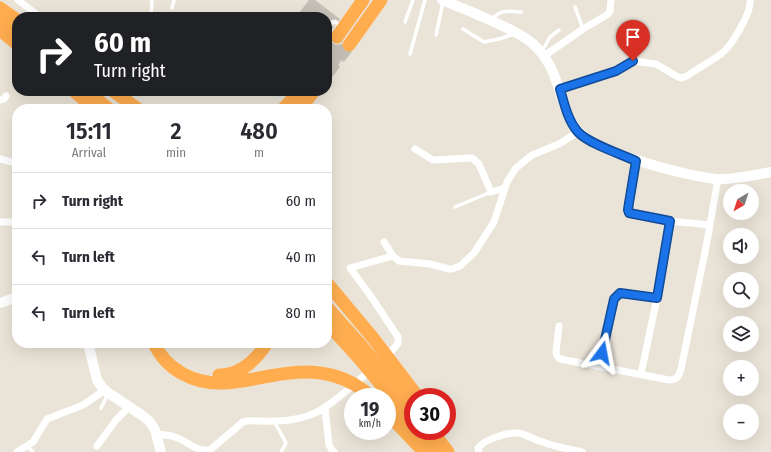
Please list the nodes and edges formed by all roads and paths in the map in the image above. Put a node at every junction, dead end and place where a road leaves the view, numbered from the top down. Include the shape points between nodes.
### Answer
1 (18, 0) edge
2 (152, 0) edge
3 (174, 0) edge
4 (363, 0) edge
5 (381, 0) edge
6 (413, 0) edge
7 (424, 0) edge
8 (442, 0) edge
9 (611, 0) edge
10 (750, 0) edge
11 (575, 7) dead end
12 (0, 8) edge
13 (172, 8) dead end
14 (34, 12) edge
15 (151, 12) edge
16 (521, 12) dead end
17 (12, 16) edge
18 (0, 19) edge
19 (492, 20) junction
20 (405, 22) dead end
21 (332, 23) edge
22 (463, 28) dead end
23 (12, 29) edge
24 (583, 29) junction
25 (0, 30) edge
26 (559, 30) dead end
27 (517, 33) junction
28 (436, 35) dead end
29 (343, 37) junction
30 (625, 37) dead end
31 (12, 40) edge
32 (410, 54) dead end
33 (542, 54) junction
34 (633, 61) junction
35 (560, 89) junction
36 (75, 96) edge
37 (80, 96) edge
38 (93, 96) edge
39 (120, 96) edge
40 (296, 96) edge
41 (84, 104) edge
42 (89, 104) edge
43 (103, 104) edge
44 (131, 104) edge
45 (288, 104) edge
46 (578, 132) junction
47 (415, 149) dead end
48 (0, 159) edge
49 (636, 161) junction
50 (12, 162) edge
51 (771, 172) edge
52 (718, 179) junction
53 (505, 188) junction
54 (491, 192) junction
55 (455, 207) dead end
56 (670, 221) junction
57 (0, 222) edge
58 (12, 222) edge
59 (710, 225) junction
60 (384, 242) dead end
61 (393, 256) junction
62 (332, 289) edge
63 (657, 298) junction
64 (12, 299) edge
65 (0, 303) edge
66 (332, 313) edge
67 (560, 326) dead end
68 (332, 329) edge
69 (89, 348) edge
70 (157, 348) edge
71 (165, 348) edge
72 (264, 348) edge
73 (391, 352) dead end
74 (599, 366) junction
75 (641, 374) junction
76 (365, 375) dead end
77 (357, 382) dead end
78 (359, 388) edge
79 (411, 388) edge
80 (107, 392) junction
81 (344, 393) edge
82 (404, 397) edge
83 (129, 407) junction
84 (102, 408) dead end
85 (324, 409) junction
86 (404, 412) edge
87 (274, 421) junction
88 (396, 422) edge
89 (156, 434) junction
90 (427, 440) edge
91 (439, 440) edge
92 (450, 440) edge
93 (27, 446) junction
94 (97, 446) dead end
95 (17, 452) edge
96 (33, 452) edge
97 (161, 452) edge
98 (206, 452) edge
99 (281, 452) edge
100 (334, 452) edge
101 (424, 452) edge
102 (437, 452) edge
103 (448, 452) edge
104 (459, 452) edge
105 (479, 452) edge
106 (582, 452) edge

1 - 14 street
2 - 15 lane
3 - 13 lane
4 - 29 highway
5 - 29 highway
6 - 20 lane
7 - 32 lane
8 - 19 street
8 - 28 lane
9 - 24 street via 609,13
10 - 34 street via 748,12 725,50 687,76 678,77 656,64
11 - 24 lane
12 - 17 highway
16 - 19 lane via 502,12 496,14
18 - 23 highway
19 - 27 street
21 - 29 lane via 335,22
22 - 27 lane via 484,42
24 - 33 street
25 - 31 highway
26 - 33 lane via 550,37
27 - 33 street
30 - 34 lane
33 - 35 street via 554,72
34 - 35 street via 616,71
35 - 46 street
36 - 41 highway
37 - 42 highway
38 - 43 highway
39 - 44 highway
40 - 45 highway
46 - 49 street
46 - 53 street via 526,159 512,172
47 - 54 street via 433,160 472,158 479,164
48 - 50 street
49 - 52 street
49 - 56 street via 628,211 631,214
51 - 52 street
52 - 59 street
53 - 54 street
53 - 61 street via 494,222 474,253 460,266 449,269 399,261
54 - 55 lane
56 - 59 street
56 - 63 street
57 - 58 street
59 - 75 street via 680,372 675,379 669,380
60 - 61 street
61 - 73 street via 350,268 398,337 398,344
62 - 79 highway
63 - 74 street via 620,293 616,296
63 - 75 street
64 - 65 street
66 - 82 highway
67 - 74 street via 557,356 566,361
68 - 86 highway
69 - 80 street via 98,380
70 - 78 highway via 165,361 175,370 187,377 206,382 224,383 290,372 316,372 330,374
71 - 72 highway via 178,364 189,370 207,375 222,375 248,365
74 - 75 street
76 - 77 street
80 - 83 street
80 - 84 lane
80 - 93 street via 83,405 47,419 33,442
81 - 85 street
83 - 89 street via 150,422
83 - 94 street
85 - 87 street via 296,419
85 - 100 street via 329,445
87 - 98 street via 247,420
87 - 99 lane via 286,443
88 - 101 highway
89 - 97 street
89 - 98 street via 177,437 197,450
90 - 102 highway
91 - 103 highway
92 - 104 highway
93 - 95 street
93 - 96 lane
105 - 106 street via 478,448 482,444 511,433 519,433 544,443

